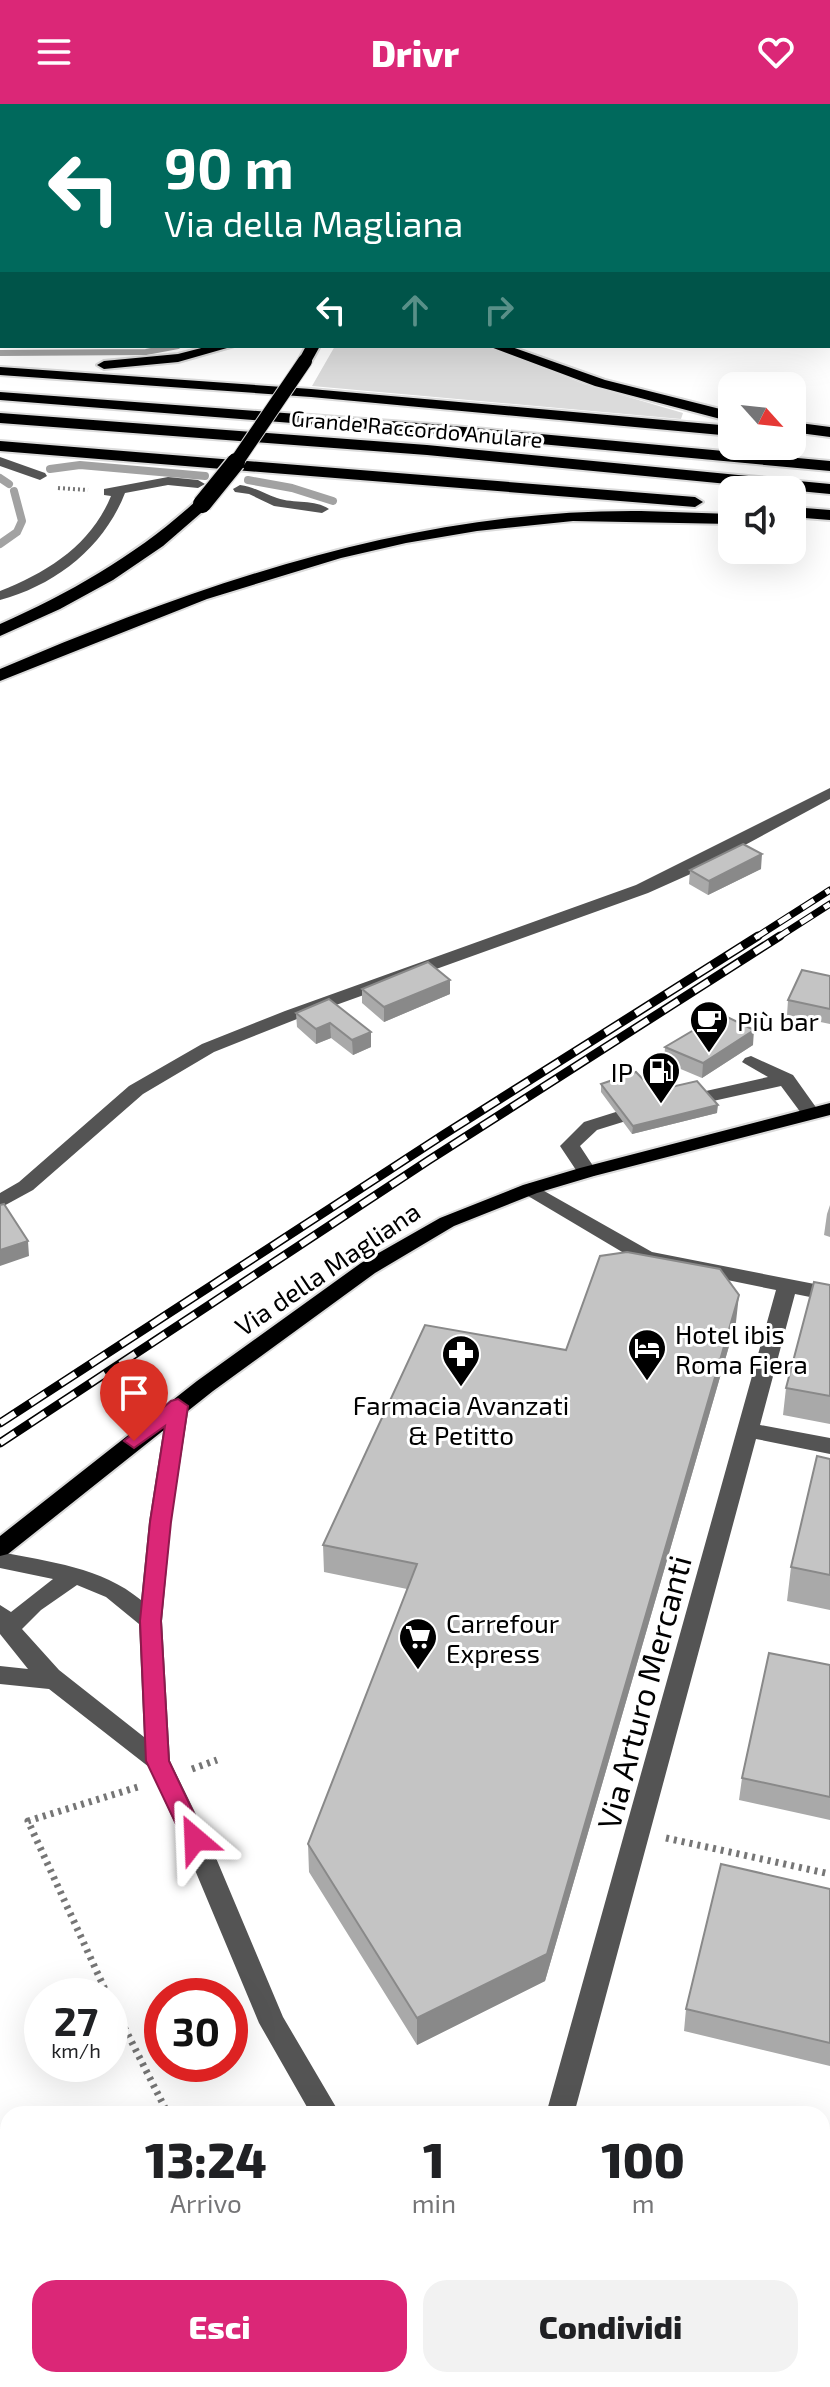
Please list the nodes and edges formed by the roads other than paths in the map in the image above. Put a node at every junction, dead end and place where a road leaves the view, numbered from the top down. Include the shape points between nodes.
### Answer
1 (220, 348) edge
2 (501, 348) edge
3 (309, 353) edge
4 (0, 370) edge
5 (0, 396) edge
6 (718, 414) edge
7 (0, 418) edge
8 (806, 429) edge
9 (718, 430) edge
10 (830, 432) edge
11 (806, 438) edge
12 (830, 441) edge
13 (0, 446) edge
14 (0, 461) edge
15 (830, 466) edge
16 (40, 476) dead end
17 (198, 484) dead end
18 (240, 489) dead end
19 (830, 489) edge
20 (718, 505) edge
21 (322, 509) dead end
22 (806, 513) edge
23 (830, 515) edge
24 (718, 519) edge
25 (806, 523) edge
26 (830, 524) edge
27 (0, 596) edge
28 (6, 628) edge
29 (0, 676) edge
30 (830, 793) edge
31 (751, 1062) dead end
32 (786, 1079) junction
33 (704, 1097) edge
34 (821, 1111) edge
35 (619, 1117) edge
36 (587, 1172) junction
37 (530, 1189) junction
38 (0, 1202) edge
39 (787, 1286) junction
40 (830, 1294) edge
41 (178, 1406) junction
42 (747, 1430) junction
43 (830, 1446) edge
44 (0, 1548) edge
45 (0, 1560) edge
46 (75, 1575) junction
47 (4, 1621) edge
48 (150, 1621) junction
49 (0, 1675) edge
50 (56, 1681) junction
51 (162, 1770) junction
52 (321, 2106) edge
53 (562, 2106) edge

1 - 4 highway via 148,362
2 - 6 highway via 612,387
3 - 28 highway, bridge via 202,504 132,560
4 - 9 highway, Grande Raccordo Anulare
5 - 15 highway, Grande Raccordo Anulare
7 - 19 highway, Grande Raccordo Anulare via 427,450
8 - 10 highway
11 - 12 highway
13 - 20 highway, Grande Raccordo Anulare
14 - 16 street
17 - 27 street via 168,481 114,490 116,502 77,557 33,584
18 - 21 street via 274,502
22 - 23 highway
24 - 29 highway via 553,517 386,540 229,583
25 - 26 highway
30 - 38 street via 642,889 208,1048 136,1090 26,1186
31 - 32 street
32 - 33 street
32 - 34 street
34 - 36 main road, Via della Magliana
35 - 36 street via 579,1131 570,1146
36 - 37 main road, Via della Magliana
37 - 39 street via 646,1257
37 - 41 main road, Via della Magliana via 447,1222 368,1268
39 - 40 street
39 - 42 street, Via Arturo Mercanti
41 - 44 main road, Via della Magliana
41 - 48 street
42 - 43 street
42 - 53 street, Via Arturo Mercanti
45 - 46 street
46 - 47 street
46 - 48 street via 114,1591
47 - 50 street
48 - 51 street
49 - 50 street
50 - 51 street
51 - 52 street via 272,2023

